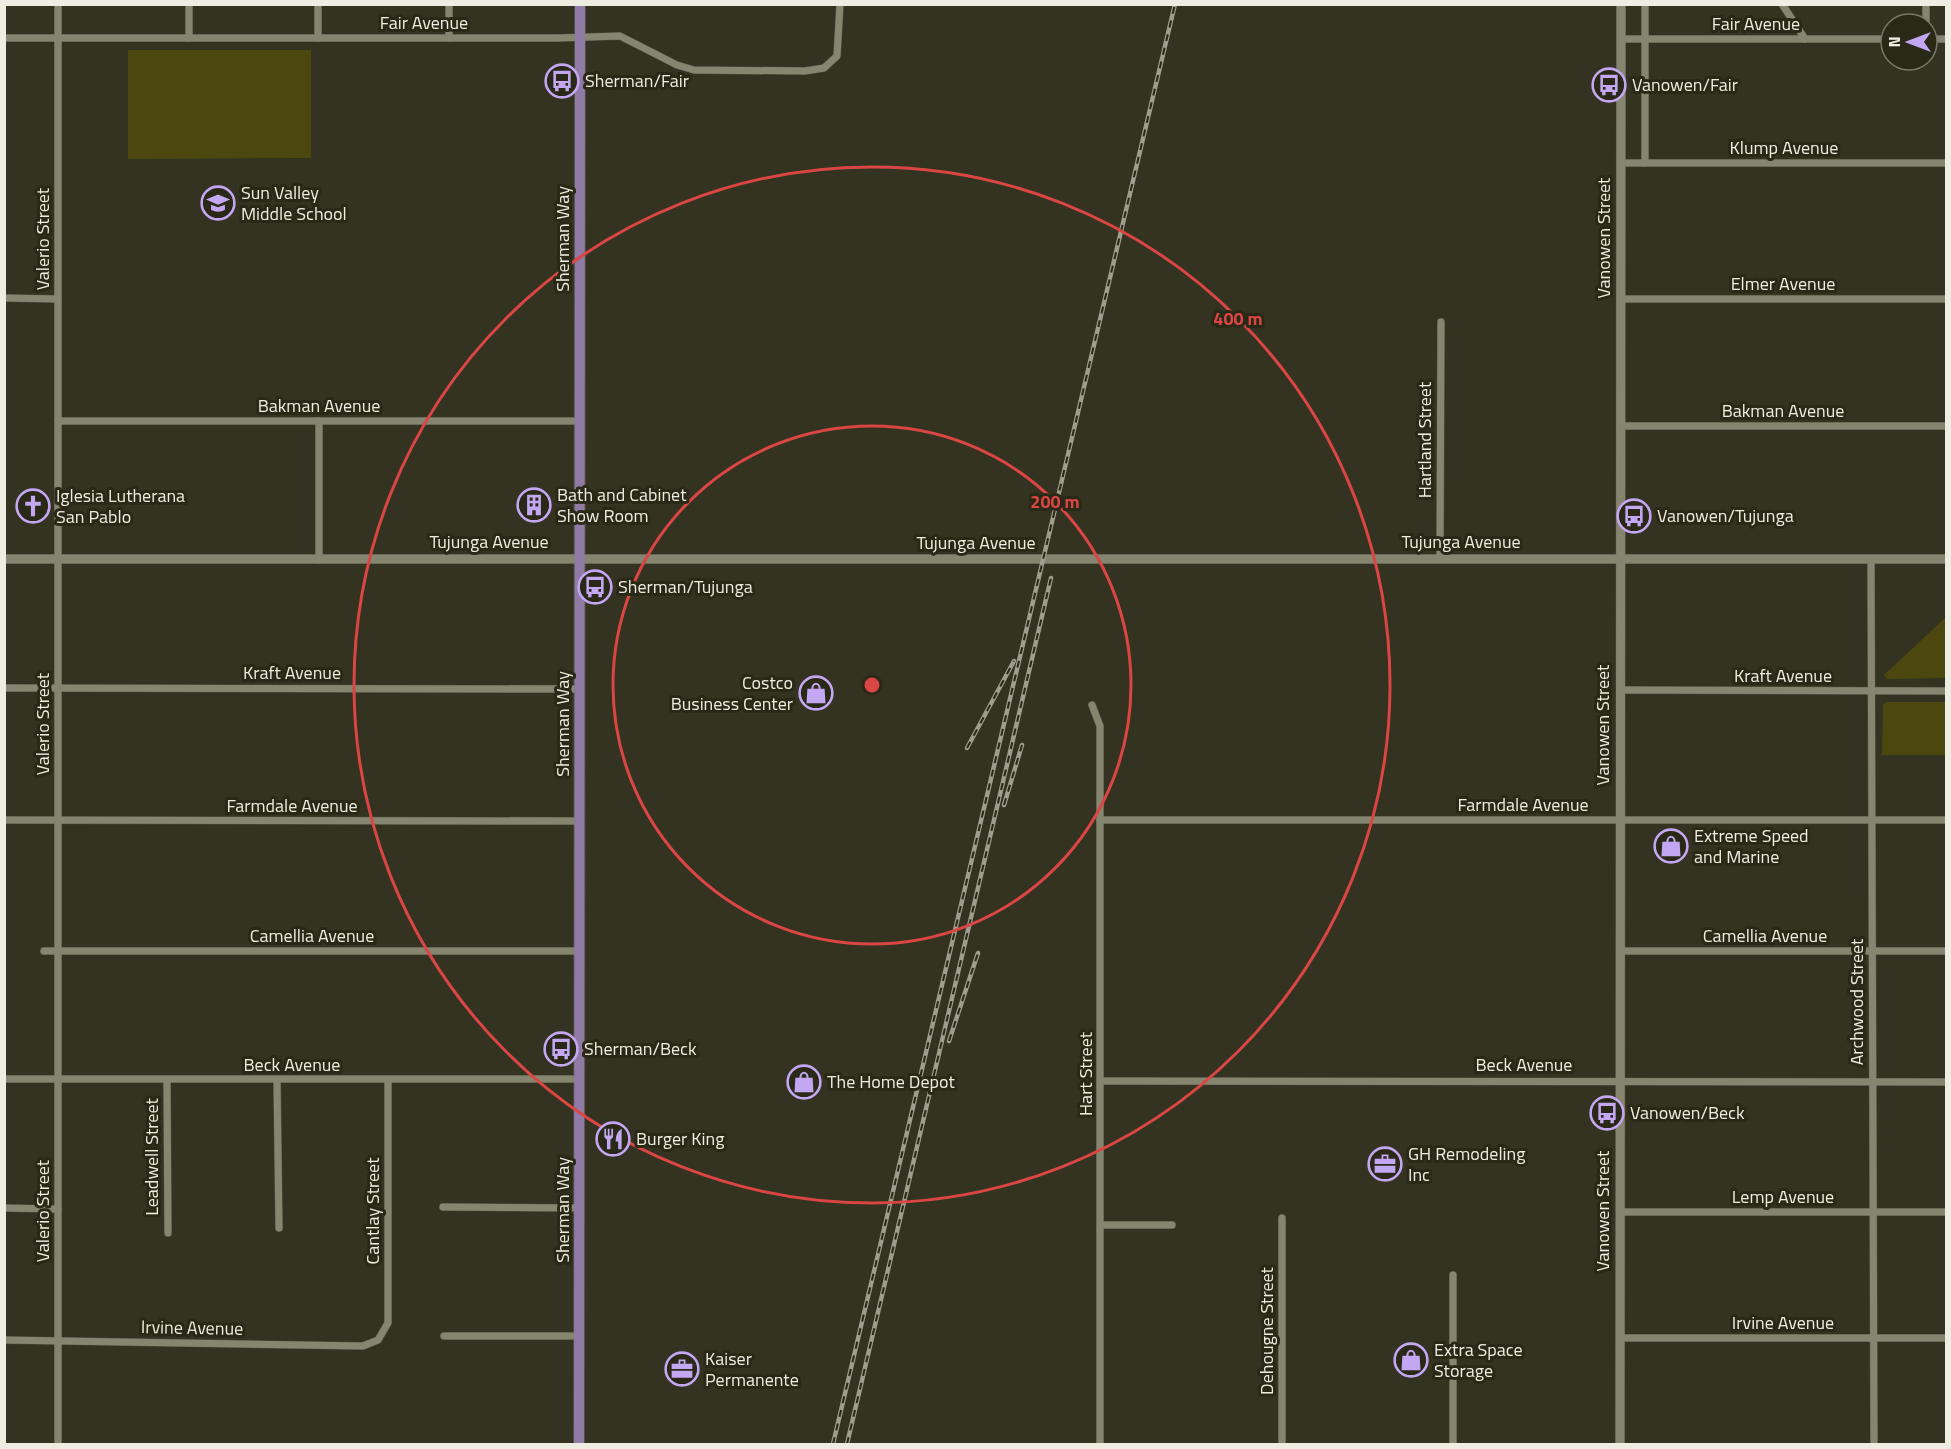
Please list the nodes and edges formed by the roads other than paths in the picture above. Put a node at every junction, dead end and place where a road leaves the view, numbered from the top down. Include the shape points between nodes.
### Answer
1 (58, 4) edge
2 (189, 4) edge
3 (318, 4) edge
4 (449, 4) edge
5 (580, 4) edge
6 (840, 4) edge
7 (1621, 4) edge
8 (1645, 4) edge
9 (1782, 4) edge
10 (580, 37) junction
11 (4, 38) edge
12 (58, 38) junction
13 (189, 38) junction
14 (318, 38) junction
15 (449, 38) junction
16 (1621, 39) junction
17 (1645, 39) junction
18 (1805, 39) junction
19 (1879, 39) edge
20 (1622, 163) junction
21 (1645, 163) junction
22 (1947, 163) edge
23 (4, 298) edge
24 (58, 299) junction
25 (1620, 299) junction
26 (1947, 299) edge
27 (1441, 322) dead end
28 (58, 421) junction
29 (319, 421) junction
30 (579, 421) junction
31 (1620, 426) junction
32 (1947, 426) edge
33 (580, 558) junction
34 (4, 559) edge
35 (1440, 559) junction
36 (1620, 559) junction
37 (1871, 559) junction
38 (1947, 559) edge
39 (57, 560) junction
40 (319, 560) junction
41 (4, 688) edge
42 (59, 688) junction
43 (580, 689) junction
44 (1620, 690) junction
45 (1871, 691) junction
46 (1947, 691) edge
47 (1092, 705) dead end
48 (4, 820) edge
49 (58, 820) junction
50 (1100, 820) junction
51 (1619, 820) junction
52 (1872, 820) junction
53 (1947, 820) edge
54 (580, 821) junction
55 (44, 951) dead end
56 (58, 951) junction
57 (579, 951) junction
58 (1620, 951) junction
59 (1872, 951) junction
60 (1947, 951) edge
61 (4, 1079) edge
62 (59, 1079) junction
63 (579, 1079) junction
64 (167, 1080) junction
65 (277, 1080) junction
66 (388, 1080) junction
67 (1620, 1080) junction
68 (1101, 1081) junction
69 (1873, 1082) junction
70 (1947, 1082) edge
71 (442, 1207) dead end
72 (579, 1208) junction
73 (4, 1209) edge
74 (58, 1209) junction
75 (1620, 1212) junction
76 (1873, 1212) junction
77 (1947, 1212) edge
78 (1282, 1218) dead end
79 (1101, 1225) junction
80 (1172, 1226) dead end
81 (279, 1228) dead end
82 (168, 1233) dead end
83 (1453, 1275) dead end
84 (444, 1336) dead end
85 (579, 1336) junction
86 (1620, 1338) junction
87 (1874, 1338) junction
88 (1947, 1338) edge
89 (4, 1340) edge
90 (378, 1340) joint
91 (59, 1341) junction
92 (58, 1444) edge
93 (579, 1444) edge
94 (1100, 1444) edge
95 (1282, 1444) edge
96 (1453, 1444) edge
97 (1620, 1444) edge
98 (1874, 1444) edge

1 - 12 street, Valerio Street
2 - 13 street
3 - 14 street
4 - 15 street
5 - 10 main road, Sherman Way
6 - 10 street, Fair Avenue via 839,48 832,63 815,70 694,70 620,36
7 - 16 street, Vanowen Street
8 - 17 street
9 - 18 street
10 - 15 street, Fair Avenue
10 - 30 main road, Sherman Way
11 - 12 street, Fair Avenue
12 - 13 street, Fair Avenue
12 - 24 street, Valerio Street
13 - 14 street, Fair Avenue
14 - 15 street, Fair Avenue
16 - 17 street, Fair Avenue
16 - 20 street, Vanowen Street
17 - 18 street, Fair Avenue
17 - 21 street
18 - 19 street, Fair Avenue
20 - 21 street, Klump Avenue
20 - 25 street, Vanowen Street
21 - 22 street, Klump Avenue
23 - 24 street
24 - 28 street, Valerio Street
25 - 26 street, Elmer Avenue
25 - 31 street, Vanowen Street
27 - 35 street, Hartland Street
28 - 29 street, Bakman Avenue
28 - 39 street, Valerio Street
29 - 30 street, Bakman Avenue
29 - 40 street
30 - 33 main road, Sherman Way
31 - 32 street, Bakman Avenue
31 - 36 street, Vanowen Street
33 - 35 street, Tujunga Avenue
33 - 40 street, Tujunga Avenue
33 - 43 main road, Sherman Way
34 - 39 street, Tujunga Avenue
35 - 36 street, Tujunga Avenue
36 - 37 street, Tujunga Avenue
36 - 44 street, Vanowen Street
37 - 38 street, Tujunga Avenue
37 - 45 street, Archwood Street
39 - 40 street, Tujunga Avenue
39 - 42 street, Valerio Street
41 - 42 street, Kraft Avenue
42 - 43 street, Kraft Avenue
42 - 49 street, Valerio Street
43 - 54 main road, Sherman Way
44 - 45 street, Kraft Avenue
44 - 51 street, Vanowen Street
45 - 46 street, Kraft Avenue
45 - 52 street, Archwood Street
47 - 50 street, Hart Street via 1100,726
48 - 49 street, Farmdale Avenue
49 - 54 street, Farmdale Avenue
49 - 56 street, Valerio Street
50 - 51 street, Farmdale Avenue
50 - 68 street, Hart Street
51 - 52 street, Farmdale Avenue
51 - 58 street, Vanowen Street
52 - 53 street, Farmdale Avenue
52 - 59 street, Archwood Street
54 - 57 main road, Sherman Way
55 - 56 street, Camellia Avenue
56 - 57 street, Camellia Avenue
56 - 62 street, Valerio Street
57 - 63 main road, Sherman Way
58 - 59 street, Camellia Avenue
58 - 67 street, Vanowen Street
59 - 60 street, Camellia Avenue
59 - 69 street, Archwood Street
61 - 62 street, Beck Avenue
62 - 64 street, Beck Avenue
62 - 74 street, Valerio Street
63 - 66 street, Beck Avenue
63 - 72 main road, Sherman Way
64 - 65 street, Beck Avenue
64 - 82 street, Leadwell Street
65 - 66 street, Beck Avenue
65 - 81 street
66 - 90 street, Cantlay Street via 388,1323
67 - 68 street, Beck Avenue
67 - 69 street, Beck Avenue
67 - 75 street, Vanowen Street
68 - 79 street, Hart Street
69 - 70 street, Beck Avenue
69 - 76 street, Archwood Street
71 - 72 street
72 - 85 main road, Sherman Way
73 - 74 street
74 - 91 street, Valerio Street
75 - 76 street, Lemp Avenue
75 - 86 street, Vanowen Street
76 - 77 street, Lemp Avenue
76 - 87 street, Archwood Street
78 - 95 street, Dehougne Street
79 - 80 street
79 - 94 street, Hart Street
83 - 96 street
84 - 85 street
85 - 93 main road, Sherman Way
86 - 87 street, Irvine Avenue
86 - 97 street, Vanowen Street
87 - 88 street, Irvine Avenue
87 - 98 street, Archwood Street
89 - 91 street, Irvine Avenue
90 - 91 street, Irvine Avenue via 363,1346
91 - 92 street, Valerio Street

